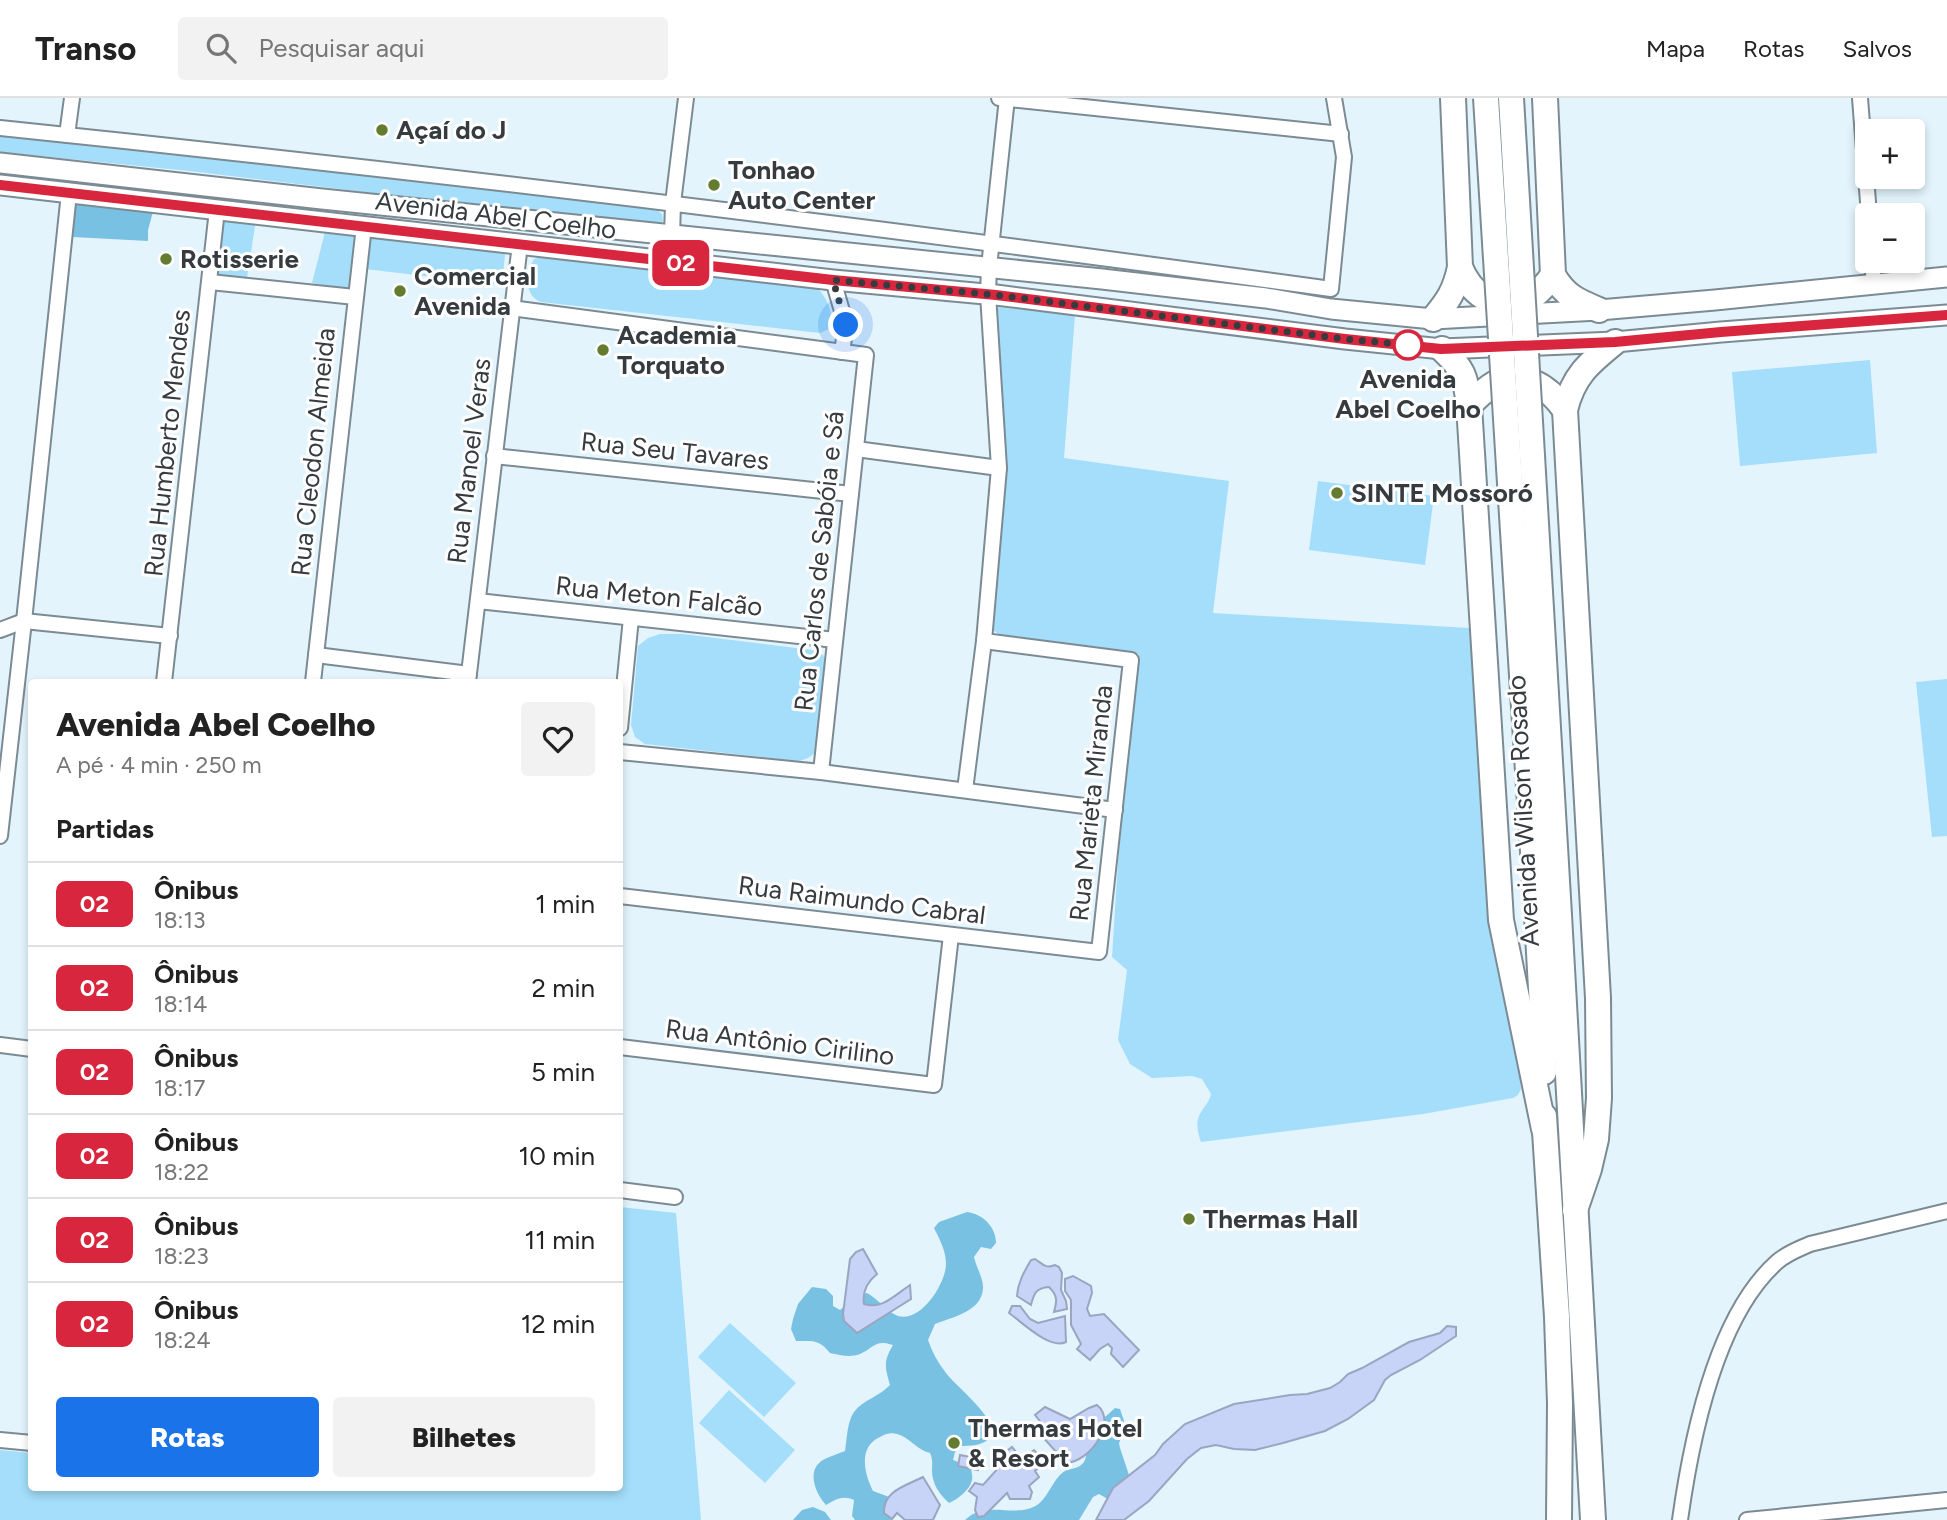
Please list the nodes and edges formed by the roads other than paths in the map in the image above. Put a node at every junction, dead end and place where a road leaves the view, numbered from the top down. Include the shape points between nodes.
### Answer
1 (72, 98) edge
2 (685, 98) edge
3 (999, 98) edge
4 (1007, 98) edge
5 (1334, 98) edge
6 (1453, 98) edge
7 (1486, 98) edge
8 (1511, 98) edge
9 (1545, 98) edge
10 (1860, 98) edge
11 (0, 128) edge
12 (1341, 134) junction
13 (67, 135) junction
14 (0, 163) edge
15 (0, 184) edge
16 (69, 193) junction
17 (299, 197) junction
18 (322, 200) junction
19 (673, 203) junction
20 (1868, 203) edge
21 (217, 209) junction
22 (306, 220) junction
23 (364, 226) junction
24 (672, 236) junction
25 (704, 239) junction
26 (731, 241) junction
27 (992, 243) junction
28 (520, 244) junction
29 (699, 265) junction
30 (989, 267) junction
31 (1460, 267) junction
32 (723, 268) junction
33 (1873, 273) edge
34 (1553, 275) junction
35 (1947, 277) edge
36 (1102, 279) junction
37 (833, 280) junction
38 (210, 282) junction
39 (1135, 283) junction
40 (1874, 284) junction
41 (988, 295) junction
42 (355, 298) junction
43 (1715, 300) junction
44 (512, 308) junction
45 (1097, 308) junction
46 (1599, 310) junction
47 (1128, 312) junction
48 (1947, 315) edge
49 (1433, 319) junction
50 (1721, 332) junction
51 (1615, 342) junction
52 (1441, 349) junction
53 (842, 352) junction
54 (1469, 405) junction
55 (1565, 410) junction
56 (856, 449) junction
57 (495, 456) junction
58 (999, 468) junction
59 (851, 494) junction
60 (478, 601) junction
61 (631, 618) junction
62 (24, 621) junction
63 (0, 630) edge
64 (170, 636) junction
65 (835, 640) junction
66 (984, 641) junction
67 (316, 654) junction
68 (469, 678) edge
69 (164, 679) edge
70 (313, 679) edge
71 (623, 698) edge
72 (623, 752) edge
73 (821, 772) junction
74 (965, 790) junction
75 (1115, 810) junction
76 (0, 836) edge
77 (623, 896) edge
78 (1548, 915) junction
79 (951, 935) junction
80 (1099, 952) joint
81 (0, 1045) edge
82 (623, 1047) edge
83 (28, 1048) edge
84 (1544, 1129) junction
85 (623, 1190) edge
86 (675, 1196) dead end
87 (1575, 1210) junction
88 (1947, 1211) edge
89 (0, 1440) edge
90 (28, 1443) edge
91 (1947, 1500) edge
92 (1559, 1520) edge
93 (1593, 1520) edge
94 (1680, 1520) edge
95 (1747, 1520) edge

1 - 13 street
2 - 19 street
3 - 4 street
4 - 12 street
4 - 27 street
5 - 12 street
6 - 31 highway
7 - 78 highway, Avenida Wilson Rosado, bridge
8 - 78 highway, Avenida Wilson Rosado, bridge
9 - 34 highway
10 - 20 street
11 - 13 street, Avenida Abel Coelho
12 - 27 street, Avenida Abel Coelho via 1344,157 1331,289
13 - 19 street, Avenida Abel Coelho
14 - 17 street, Avenida Abel Coelho
15 - 16 street, Avenida Abel Coelho
16 - 21 street, Avenida Abel Coelho
16 - 62 street
17 - 18 street, Avenida Abel Coelho
17 - 22 street
18 - 22 street
18 - 24 street, Avenida Abel Coelho
19 - 24 street
19 - 27 street, Avenida Abel Coelho
21 - 22 street, Avenida Abel Coelho
21 - 38 street, Rua Humberto Mendes
22 - 23 street, Avenida Abel Coelho
23 - 28 street, Avenida Abel Coelho
23 - 42 street, Rua Cleodon Almeida
24 - 25 street, Avenida Abel Coelho
25 - 26 street, Avenida Abel Coelho
25 - 29 street via 709,252
26 - 30 street, Avenida Abel Coelho
26 - 32 street via 717,254
27 - 30 street
28 - 29 street, Avenida Abel Coelho
28 - 44 street, Rua Manoel Veras
29 - 32 street, Avenida Abel Coelho
30 - 36 street, Avenida Abel Coelho
30 - 41 street
31 - 34 highway via 1473,289 1499,303 1526,300
31 - 49 highway via 1451,297
32 - 37 street, Avenida Abel Coelho
33 - 40 street
34 - 46 highway via 1577,301
35 - 40 street, Avenida Abel Coelho
36 - 39 street, Avenida Abel Coelho
36 - 45 street via 1106,298
37 - 41 street, Avenida Abel Coelho
37 - 53 street via 846,325
38 - 42 street
38 - 64 street, Rua Humberto Mendes
39 - 47 street via 1119,297
39 - 49 street, Avenida Abel Coelho
40 - 43 street, Avenida Abel Coelho
41 - 45 street, Avenida Abel Coelho
41 - 58 street
42 - 67 street, Rua Cleodon Almeida
43 - 46 street, Avenida Abel Coelho
43 - 50 street via 1726,312
44 - 53 street
44 - 57 street, Rua Manoel Veras
45 - 47 street, Avenida Abel Coelho
46 - 49 street, Avenida Abel Coelho
47 - 52 street, Avenida Abel Coelho
48 - 50 street, Avenida Abel Coelho
50 - 51 street, Avenida Abel Coelho
51 - 52 street, Avenida Abel Coelho
51 - 55 highway via 1580,374
52 - 54 highway via 1458,365
53 - 56 street, Rua Carlos de Sabóia e Sá via 866,355
54 - 55 highway via 1493,384 1527,380 1543,387
54 - 84 highway via 1501,920
55 - 87 highway via 1598,998 1596,1139
56 - 58 street
56 - 59 street, Rua Carlos de Sabóia e Sá
57 - 59 street, Rua Seu Tavares
57 - 60 street, Rua Manoel Veras
58 - 66 street
59 - 65 street, Rua Carlos de Sabóia e Sá
60 - 61 street, Rua Meton Falcão
60 - 68 street, Rua Manoel Veras
61 - 65 street, Rua Meton Falcão
61 - 71 street
62 - 63 street
62 - 64 street
62 - 76 street
64 - 69 street, Rua Humberto Mendes
65 - 73 street, Rua Carlos de Sabóia e Sá
66 - 74 street
66 - 75 street, Rua Marieta Miranda via 1131,660
67 - 68 street
67 - 70 street, Rua Cleodon Almeida
72 - 73 street
73 - 74 street
74 - 75 street
75 - 80 street, Rua Marieta Miranda
77 - 79 street, Rua Raimundo Cabral
78 - 84 highway, Avenida Wilson Rosado
78 - 87 highway, Avenida Wilson Rosado
79 - 80 street, Rua Raimundo Cabral
79 - 82 street, Rua Antônio Cirilino via 934,1085
81 - 83 street
84 - 92 highway, Avenida Wilson Rosado via 1559,1354
85 - 86 street
87 - 93 highway, Avenida Wilson Rosado
88 - 94 street via 1810,1244 1778,1261 1764,1276 1744,1303 1715,1362 1687,1472
89 - 90 street
91 - 95 street

